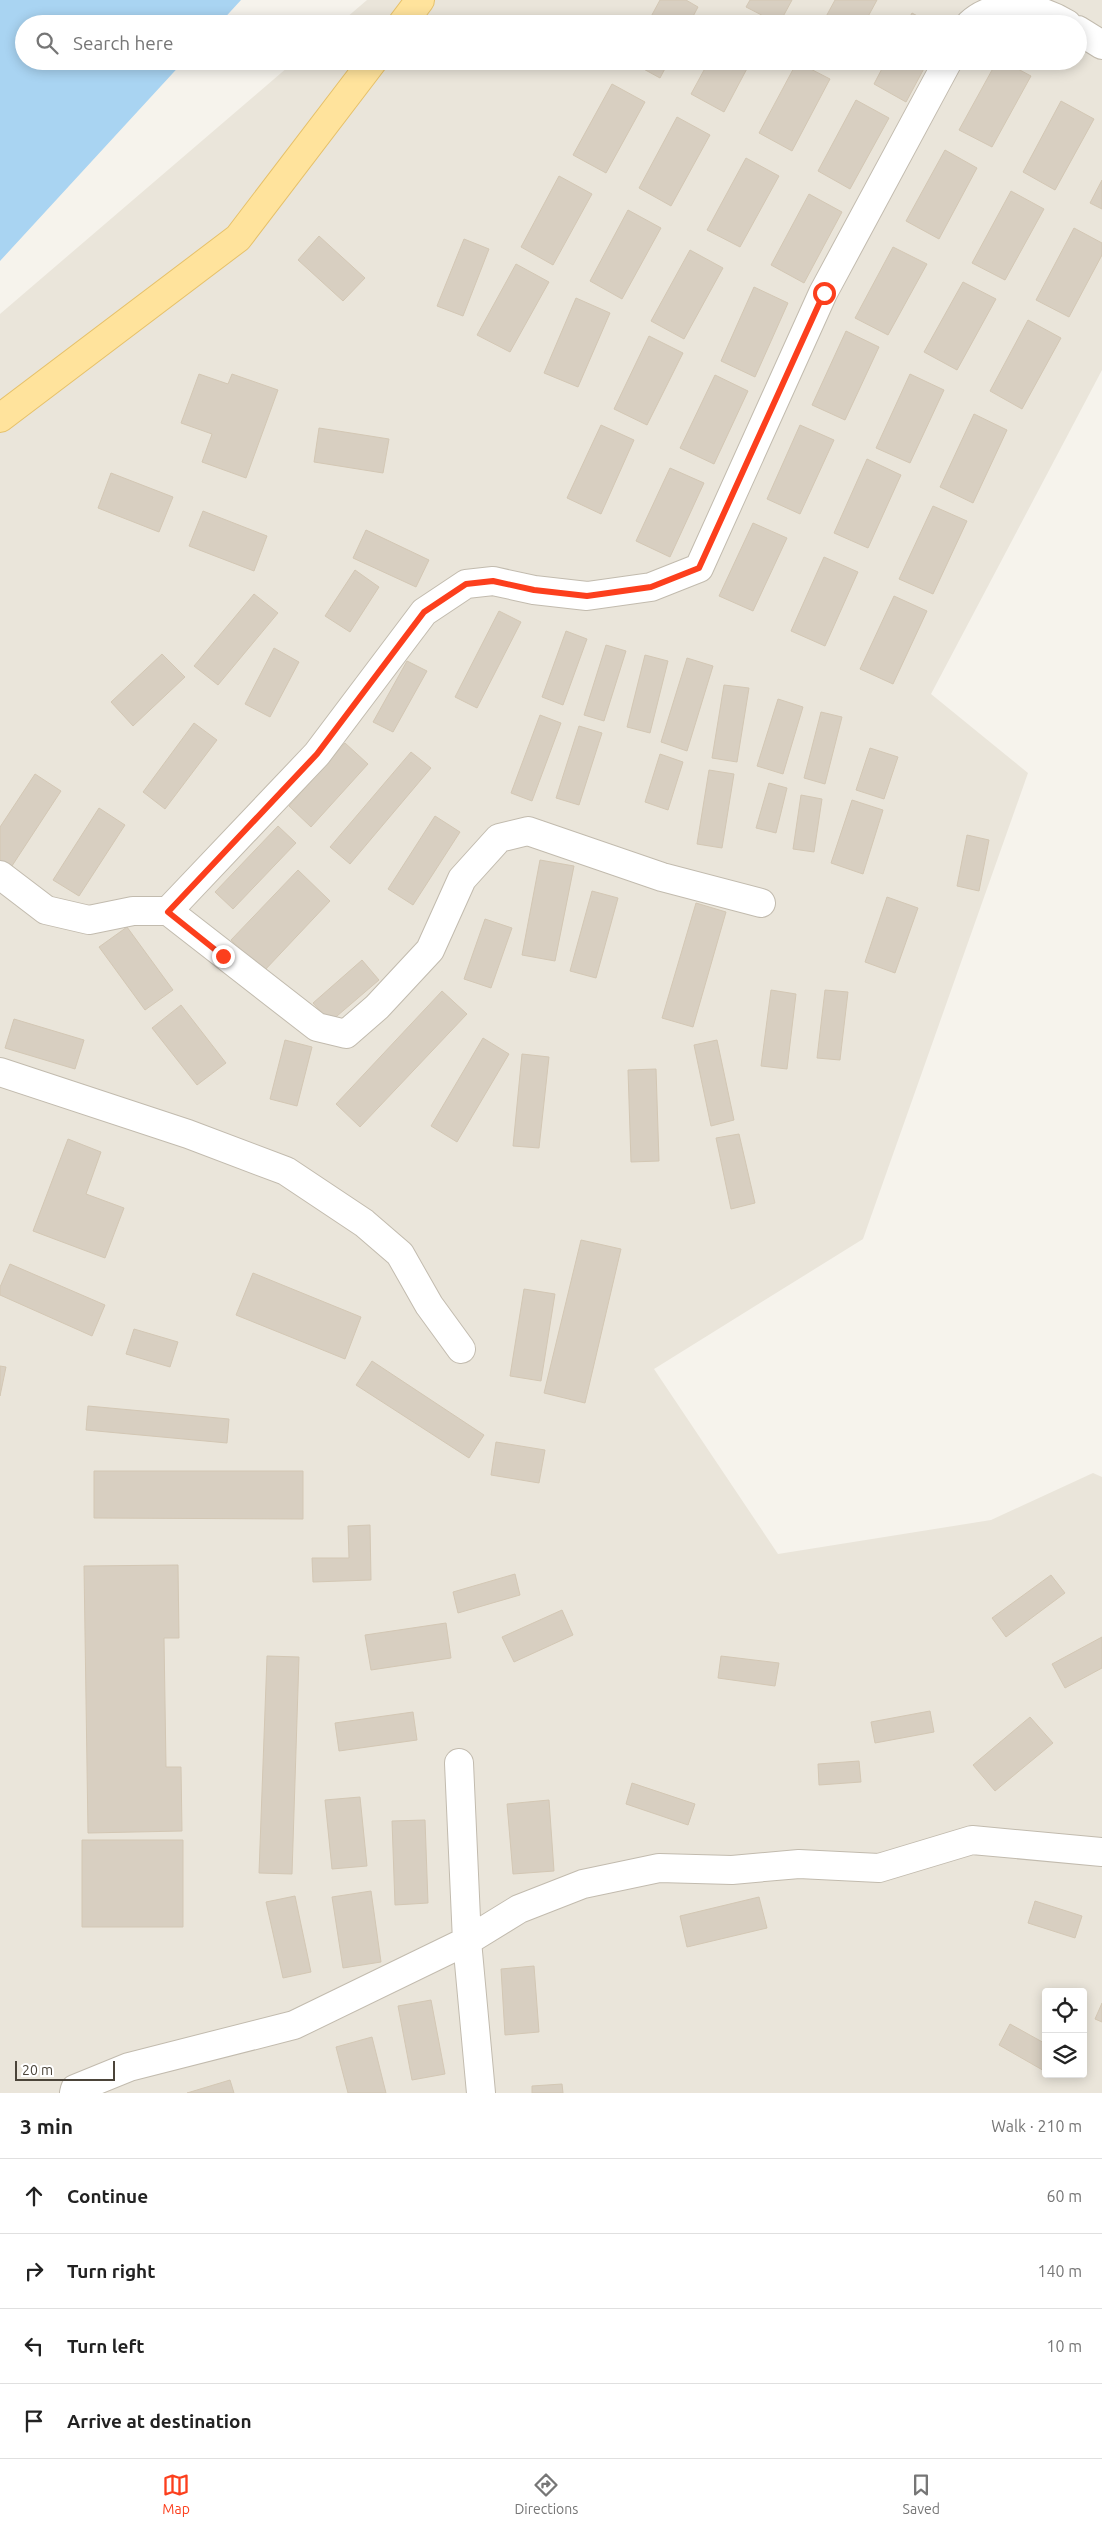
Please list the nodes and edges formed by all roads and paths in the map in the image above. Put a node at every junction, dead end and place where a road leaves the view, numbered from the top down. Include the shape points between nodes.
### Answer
1 (420, 0) edge
2 (409, 15) edge
3 (978, 15) edge
4 (1054, 15) edge
5 (1087, 36) edge
6 (1102, 45) edge
7 (366, 70) edge
8 (943, 70) edge
9 (0, 418) edge
10 (0, 875) edge
11 (761, 903) dead end
12 (168, 912) junction
13 (0, 1072) edge
14 (462, 1349) dead end
15 (459, 1763) dead end
16 (1102, 1852) edge
17 (467, 1940) junction
18 (74, 2093) edge
19 (481, 2093) edge

1 - 2 main road
3 - 4 street via 1011,4
5 - 6 street
7 - 9 main road via 238,238
8 - 12 street via 824,293 699,568 651,587 587,596 493,581 466,584 424,612 317,754
10 - 12 street via 46,910 89,920 133,911
11 - 12 street via 662,877 528,830 499,838 462,879 430,950 377,1007 346,1034 317,1027
13 - 14 street via 188,1134 286,1171 364,1223 400,1254 429,1305
15 - 17 street
16 - 17 street via 972,1840 879,1868 799,1864 732,1870 659,1868 583,1884 519,1909
17 - 18 street via 294,2025 129,2067 75,2089
17 - 19 street

